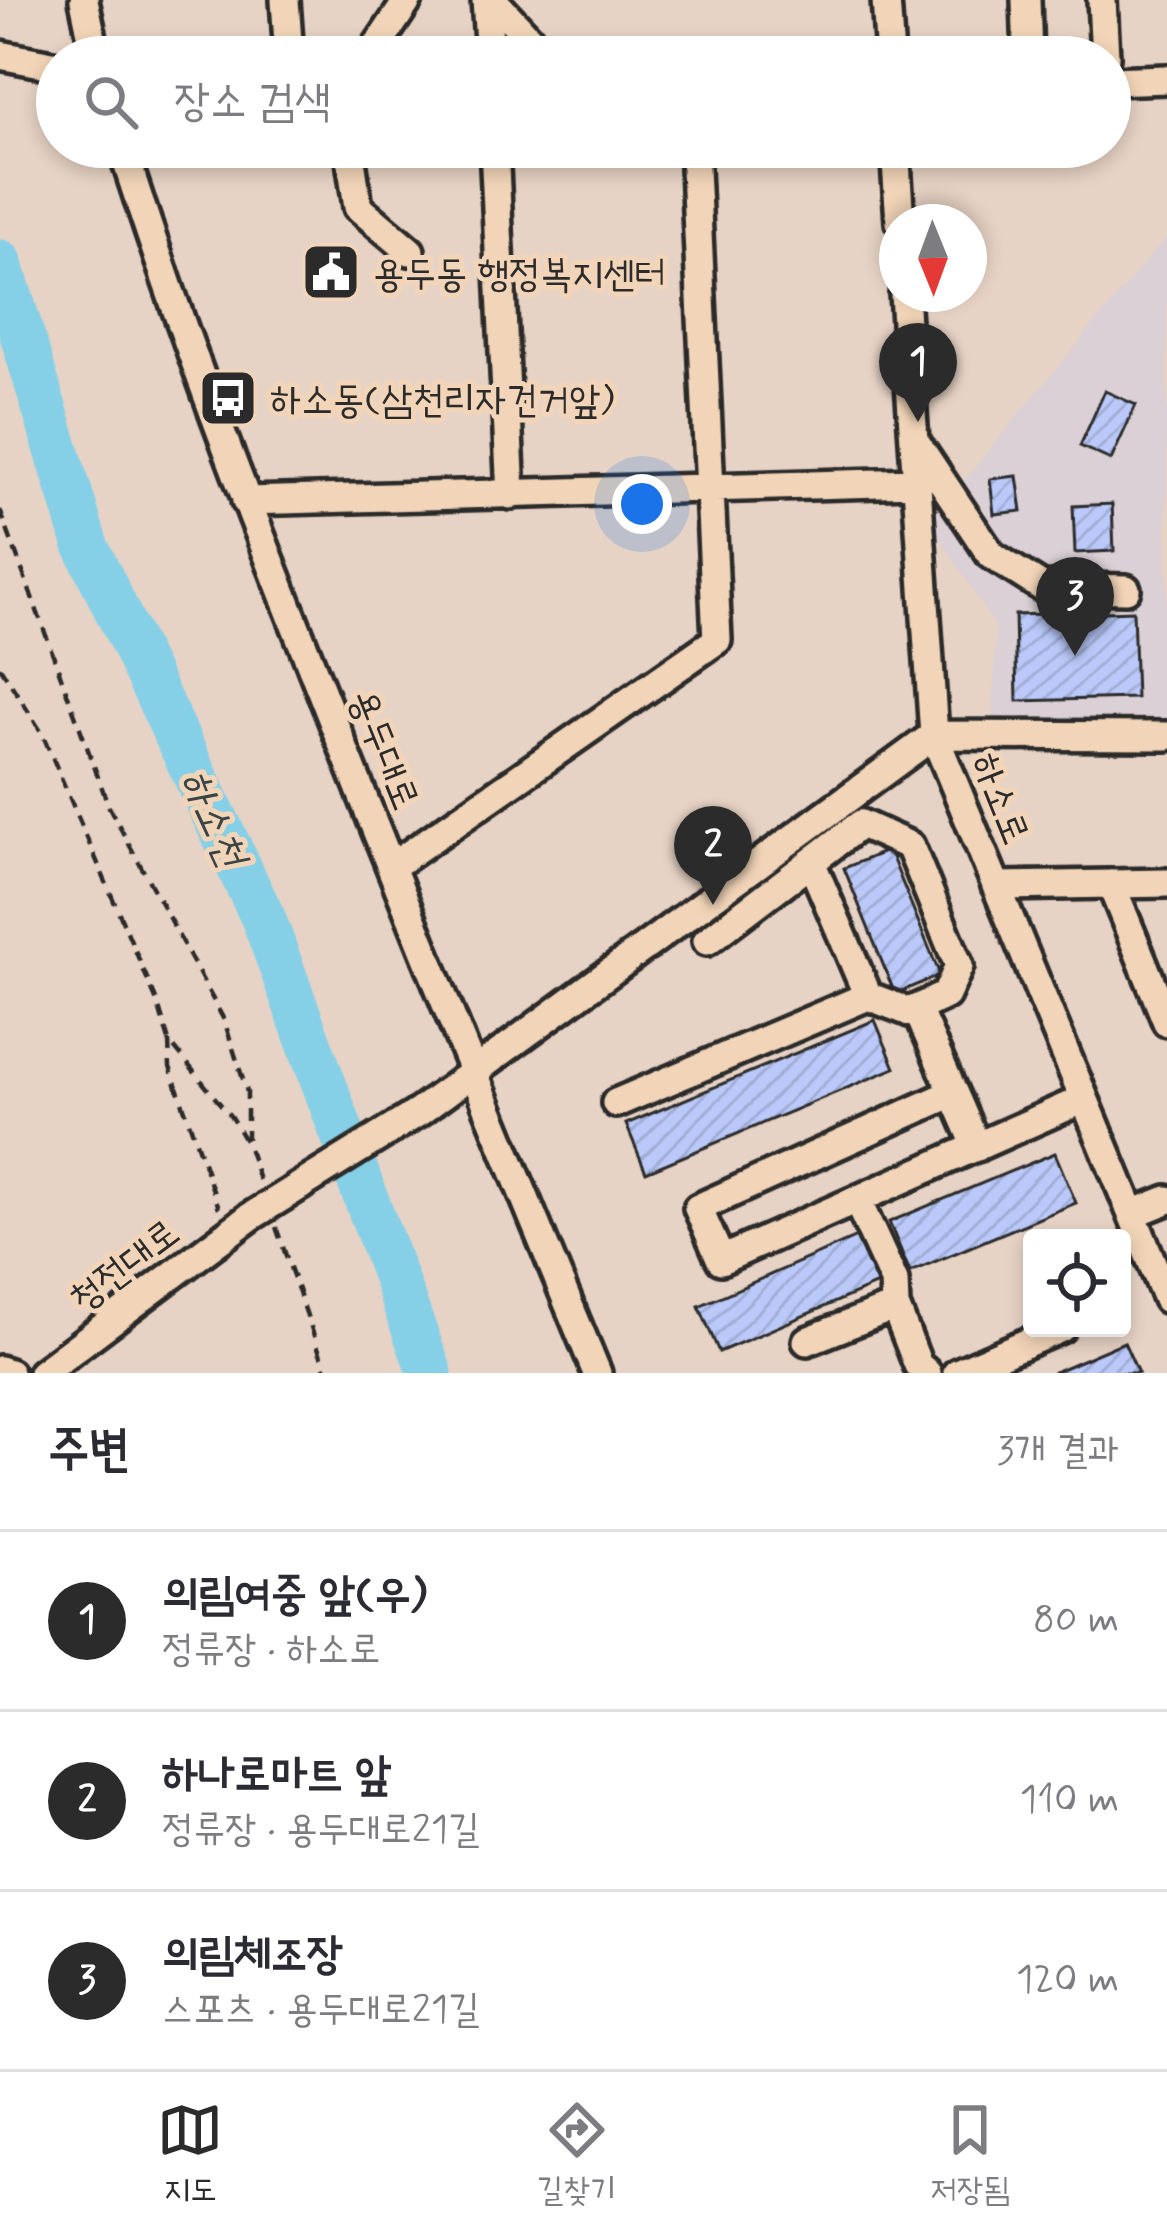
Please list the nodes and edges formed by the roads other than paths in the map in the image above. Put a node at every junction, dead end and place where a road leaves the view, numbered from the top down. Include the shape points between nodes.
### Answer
1 (84, 0) edge
2 (285, 0) edge
3 (408, 0) edge
4 (489, 0) edge
5 (886, 0) edge
6 (1026, 0) edge
7 (1102, 0) edge
8 (91, 36) edge
9 (288, 36) edge
10 (384, 36) edge
11 (490, 36) edge
12 (525, 36) edge
13 (889, 36) edge
14 (1027, 36) edge
15 (1104, 36) edge
16 (1167, 79) edge
17 (1131, 80) edge
18 (129, 168) edge
19 (353, 168) edge
20 (495, 168) edge
21 (695, 168) edge
22 (896, 168) edge
23 (898, 204) edge
24 (410, 251) dead end
25 (905, 312) edge
26 (912, 435) junction
27 (915, 482) junction
28 (710, 488) junction
29 (511, 495) junction
30 (246, 501) junction
31 (1126, 589) dead end
32 (934, 735) junction
33 (1167, 736) edge
34 (812, 864) junction
35 (391, 867) junction
36 (1167, 883) edge
37 (1111, 884) junction
38 (996, 886) junction
39 (707, 941) dead end
40 (868, 997) junction
41 (909, 1012) junction
42 (1167, 1022) edge
43 (473, 1075) junction
44 (953, 1093) junction
45 (1084, 1099) junction
46 (616, 1102) dead end
47 (977, 1147) junction
48 (857, 1200) junction
49 (1167, 1200) edge
50 (1132, 1214) junction
51 (1167, 1298) edge
52 (895, 1306) junction
53 (1040, 1337) edge
54 (807, 1341) dead end
55 (0, 1370) edge
56 (915, 1370) edge
57 (9, 1373) edge
58 (42, 1373) edge
59 (597, 1373) edge
60 (956, 1373) edge

1 - 8 street
2 - 9 street
3 - 10 street
4 - 11 street
4 - 12 street
5 - 13 street
6 - 14 street
7 - 15 street
16 - 17 street
18 - 30 street, 용두대로
19 - 24 street via 358,207
20 - 29 street
21 - 28 street
22 - 23 street
25 - 26 street, 하소로
26 - 27 street, 하소로
26 - 31 street via 991,556 1042,587
27 - 28 street
27 - 32 street, 하소로
28 - 29 street
28 - 35 street via 717,640
29 - 30 street
30 - 35 street, 용두대로
32 - 33 street
32 - 38 street, 하소로
32 - 43 street
34 - 39 street
34 - 40 street
34 - 41 street via 861,824 910,846 959,966 946,995
35 - 43 street, 용두대로
36 - 37 street
37 - 38 street
37 - 42 street
38 - 45 street, 하소로
40 - 41 street
40 - 46 street
41 - 44 street via 920,1016
43 - 58 street, 청전대로, bridge
43 - 59 street, 용두대로
44 - 47 street
44 - 48 street via 698,1208 721,1260
45 - 47 street
45 - 50 street, 하소로
47 - 48 street
48 - 52 street via 894,1281
49 - 50 street
50 - 51 street, 하소로
52 - 54 street
52 - 56 street
53 - 60 street
55 - 57 street

